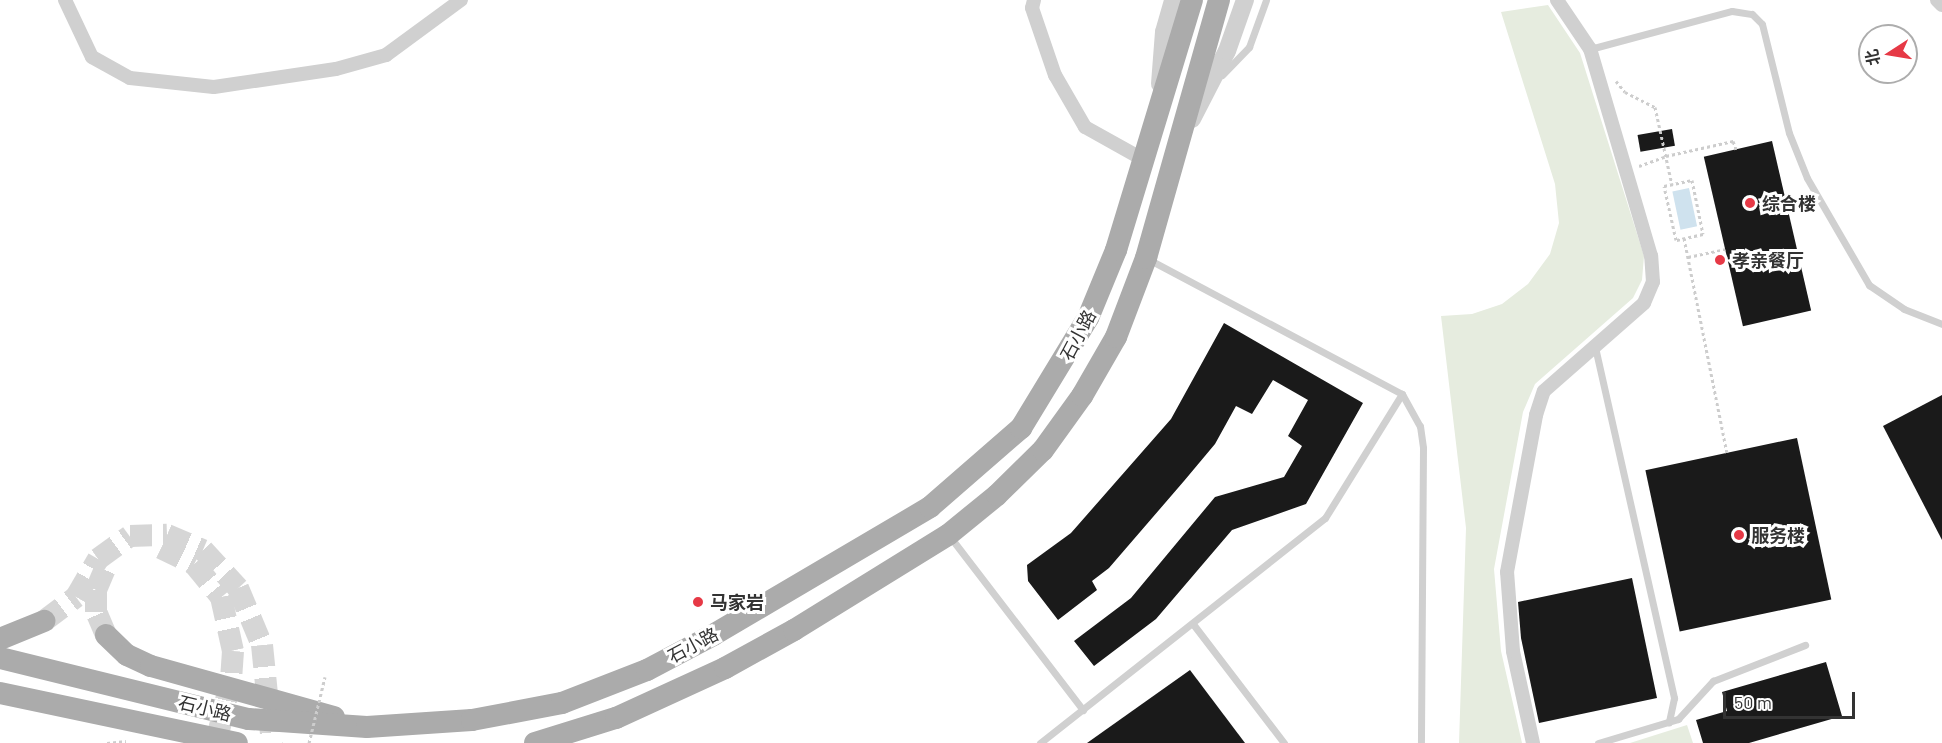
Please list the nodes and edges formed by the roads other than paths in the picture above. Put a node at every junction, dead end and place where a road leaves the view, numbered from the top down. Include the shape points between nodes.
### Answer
1 (65, 0) edge
2 (461, 0) edge
3 (1034, 0) edge
4 (1173, 0) edge
5 (1192, 0) edge
6 (1219, 0) edge
7 (1245, 0) edge
8 (1266, 0) edge
9 (1557, 0) edge
10 (1937, 0) edge
11 (1942, 5) edge
12 (1590, 49) junction
13 (1209, 87) junction
14 (1158, 120) junction
15 (1180, 142) junction
16 (1144, 160) junction
17 (1146, 258) junction
18 (1942, 324) edge
19 (1594, 347) junction
20 (1402, 394) junction
21 (948, 535) junction
22 (44, 621) tunnel mouth
23 (1193, 624) junction
24 (106, 635) tunnel mouth
25 (0, 639) edge
26 (1805, 645) dead end
27 (0, 658) edge
28 (0, 693) edge
29 (1083, 710) junction
30 (1669, 722) junction
31 (367, 727) junction
32 (191, 738) edge
33 (1617, 740) edge
34 (237, 743) edge
35 (535, 743) edge
36 (1040, 743) edge
37 (1284, 743) edge
38 (1421, 743) edge
39 (1533, 743) edge
40 (1598, 743) edge

1 - 2 street via 92,57 130,78 214,87 336,69 386,55
3 - 16 street via 1032,8 1055,75 1085,127
4 - 14 street via 1164,32
5 - 14 main road, 石小路
6 - 15 main road, 石小路
7 - 13 street via 1236,31
8 - 13 lane via 1249,47
9 - 12 street
10 - 11 street
12 - 18 lane via 1732,11 1752,14 1762,24 1789,133 1807,178 1869,285 1904,309
12 - 19 street via 1651,256 1653,282 1644,303
13 - 15 street
14 - 16 main road, 石小路
15 - 17 main road, 石小路
16 - 31 main road, 石小路 via 1116,250 1088,318 1057,374 1020,428 930,507 740,620 604,688 520,713
17 - 20 lane
17 - 21 main road, 石小路 via 1116,337 1062,423 1012,480
19 - 30 lane via 1674,698
19 - 39 street via 1544,392 1536,415 1507,572 1513,651
20 - 23 lane via 1325,518
20 - 38 lane via 1420,426 1423,448
21 - 29 lane
21 - 35 main road, 石小路 via 726,668 616,718
22 - 25 main road
23 - 29 lane
23 - 37 lane
24 - 31 main road via 127,654 152,666
26 - 30 lane via 1713,681 1678,719
27 - 31 main road, 石小路 via 249,719
28 - 32 main road, 石小路
29 - 36 lane
30 - 33 lane
32 - 34 main road, 石小路
33 - 40 lane

